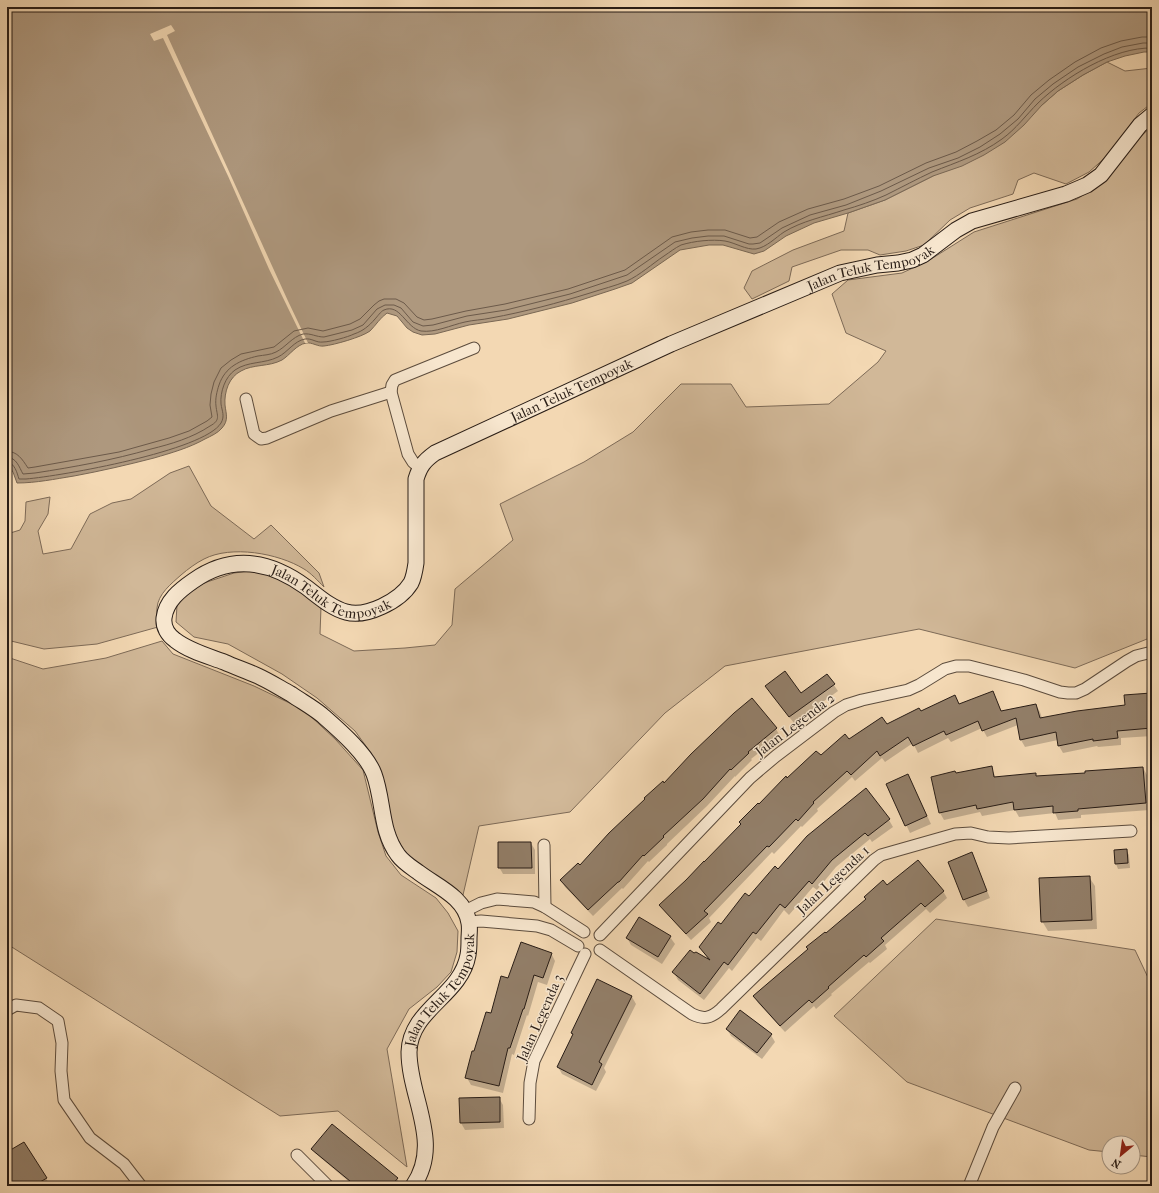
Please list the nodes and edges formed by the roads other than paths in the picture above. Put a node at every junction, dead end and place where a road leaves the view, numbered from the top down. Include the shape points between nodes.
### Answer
1 (1152, 115) edge
2 (474, 348) dead end
3 (391, 392) junction
4 (246, 399) dead end
5 (420, 468) junction
6 (1152, 652) edge
7 (1131, 831) dead end
8 (544, 845) dead end
9 (545, 907) junction
10 (467, 917) junction
11 (584, 932) junction
12 (600, 935) junction
13 (581, 950) junction
14 (600, 950) junction
15 (7, 1010) edge
16 (1015, 1088) dead end
17 (529, 1119) dead end
18 (297, 1155) dead end
19 (141, 1186) edge
20 (328, 1186) edge
21 (413, 1186) edge
22 (969, 1186) edge

1 - 5 street, Jalan Teluk Tempoyak via 1140,125 1101,175 1087,185 1066,194 972,221 912,260 840,273 693,335 435,454 425,460
2 - 3 street via 395,380
3 - 4 street via 331,410 261,439 254,434
3 - 5 street via 408,454
5 - 10 street, Jalan Teluk Tempoyak via 416,479 414,575 407,588 386,604 367,612 346,612 286,574 255,564 238,563 208,572 181,590 166,608 164,625 173,639 182,645 259,677 315,709 359,750 374,775 384,826 400,858 457,900
6 - 12 street, Jalan Legenda 2 via 1136,656 1076,693 1060,692 969,666 956,666 945,669 908,690 846,705 750,778
7 - 14 street, Jalan Legenda 1 via 1009,838 970,833 955,834 881,855 721,1009 708,1018 692,1014
8 - 9 street
9 - 10 street via 534,902 497,899 481,903
9 - 11 street
10 - 13 street via 551,930
10 - 21 street, Jalan Teluk Tempoyak via 469,954 464,971 455,985 422,1019 411,1040 411,1067 426,1151 424,1167
11 - 12 street via 589,930
11 - 13 street via 578,938
12 - 14 street
13 - 14 street via 590,956
13 - 17 street, Jalan Legenda 3 via 534,1061 530,1083
15 - 19 street via 16,1005 39,1008 58,1021 62,1043 64,1100 90,1138 124,1164
16 - 22 street via 994,1127
18 - 20 street

